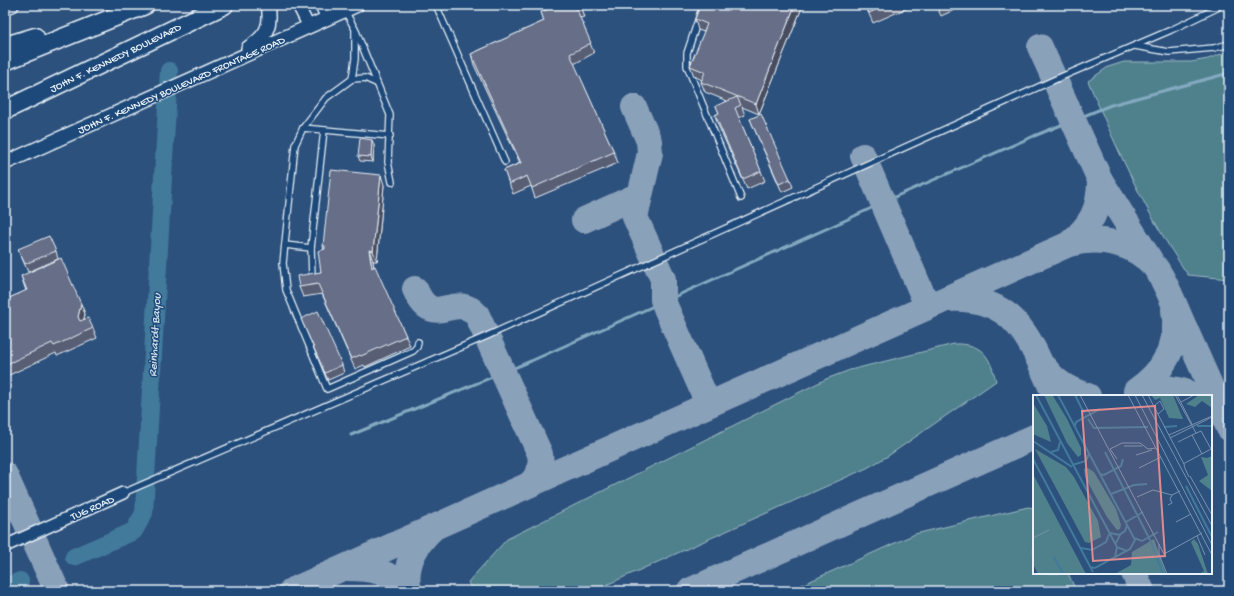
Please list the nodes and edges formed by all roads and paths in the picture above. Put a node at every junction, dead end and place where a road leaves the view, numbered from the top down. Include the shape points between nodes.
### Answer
1 (145, 5) edge
2 (268, 5) edge
3 (298, 5) edge
4 (321, 5) edge
5 (357, 5) edge
6 (436, 5) edge
7 (704, 5) edge
8 (1216, 5) edge
9 (221, 6) edge
10 (345, 11) junction
11 (327, 19) junction
12 (308, 27) junction
13 (355, 29) junction
14 (1229, 44) edge
15 (5, 46) edge
16 (1135, 46) junction
17 (5, 61) edge
18 (222, 66) junction
19 (352, 79) junction
20 (377, 83) junction
21 (5, 110) edge
22 (303, 128) junction
23 (324, 130) junction
24 (390, 136) junction
25 (505, 162) dead end
26 (5, 163) edge
27 (392, 182) dead end
28 (741, 198) dead end
29 (285, 245) junction
30 (312, 248) junction
31 (312, 277) edge
32 (418, 342) dead end
33 (123, 494) joint
34 (5, 546) edge

1 - 15 highway
1 - 17 highway
2 - 18 street via 268,28 262,38
3 - 12 street
4 - 11 street
5 - 10 street, JOHN F. KENNEDY BOULEVARD FRONTAGE ROAD
6 - 25 lane
7 - 28 lane via 687,53 687,66
8 - 16 lane, TUG ROAD via 1217,8
9 - 21 highway, JOHN F. KENNEDY BOULEVARD
10 - 11 street, JOHN F. KENNEDY BOULEVARD FRONTAGE ROAD
10 - 13 lane
11 - 12 street, JOHN F. KENNEDY BOULEVARD FRONTAGE ROAD
12 - 18 street, JOHN F. KENNEDY BOULEVARD FRONTAGE ROAD
13 - 19 lane
13 - 20 lane
14 - 16 lane via 1169,52
16 - 33 lane, TUG ROAD via 1054,80 487,336
18 - 26 street, JOHN F. KENNEDY BOULEVARD FRONTAGE ROAD
19 - 20 lane via 365,78
19 - 22 lane via 326,98
20 - 24 lane via 390,115
22 - 23 lane
22 - 29 lane via 295,145
23 - 24 lane
23 - 30 lane
24 - 27 lane via 388,162
29 - 30 lane
29 - 32 lane via 283,263 286,290 327,389 413,351
30 - 31 lane
33 - 34 street, TUG ROAD

